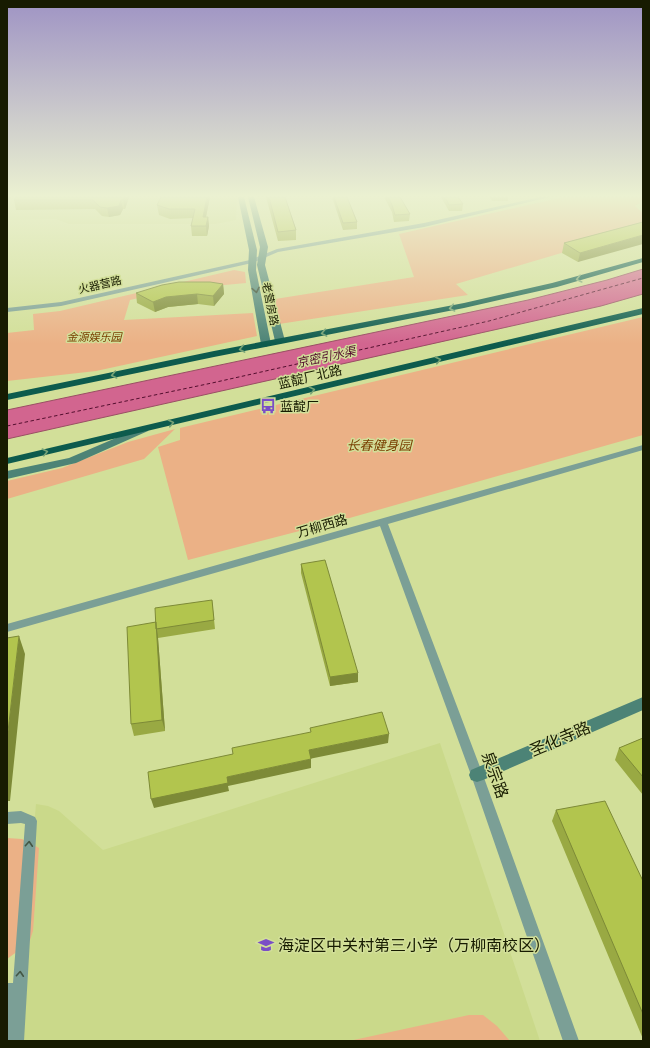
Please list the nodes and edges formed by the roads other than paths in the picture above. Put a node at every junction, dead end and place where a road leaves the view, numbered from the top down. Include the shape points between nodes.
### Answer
1 (252, 246) edge
2 (264, 246) edge
3 (306, 246) edge
4 (262, 258) junction
5 (643, 260) edge
6 (252, 261) junction
7 (7, 310) edge
8 (643, 311) edge
9 (280, 341) junction
10 (266, 344) junction
11 (7, 397) edge
12 (144, 429) junction
13 (643, 447) edge
14 (7, 461) edge
15 (7, 475) edge
16 (383, 522) junction
17 (7, 628) edge
18 (643, 703) edge
19 (477, 775) junction
20 (7, 818) edge
21 (7, 990) edge
22 (7, 1040) edge
23 (16, 1041) edge
24 (571, 1041) edge

1 - 6 street, 老营房路
2 - 4 street, 老营房路
3 - 4 street, 火器营路 via 277,251
4 - 6 street, 火器营路
4 - 9 street, 老营房路 via 261,265
5 -> 9 highway via 604,272 436,312
6 - 7 street, 火器营路 via 61,304
6 -> 10 street, 老营房路
12 -> 8 highway, 蓝靛厂北路
9 - 10 highway
10 -> 11 highway
14 -> 12 highway, 蓝靛厂北路
12 - 15 street via 72,461
13 - 16 street, 万柳西路
16 - 17 street, 万柳西路
16 - 19 street, 泉宗路
18 - 19 street, 圣化寺路
19 - 24 street, 泉宗路
23 -> 20 street via 31,821 22,817
21 - 22 street via 11,990

